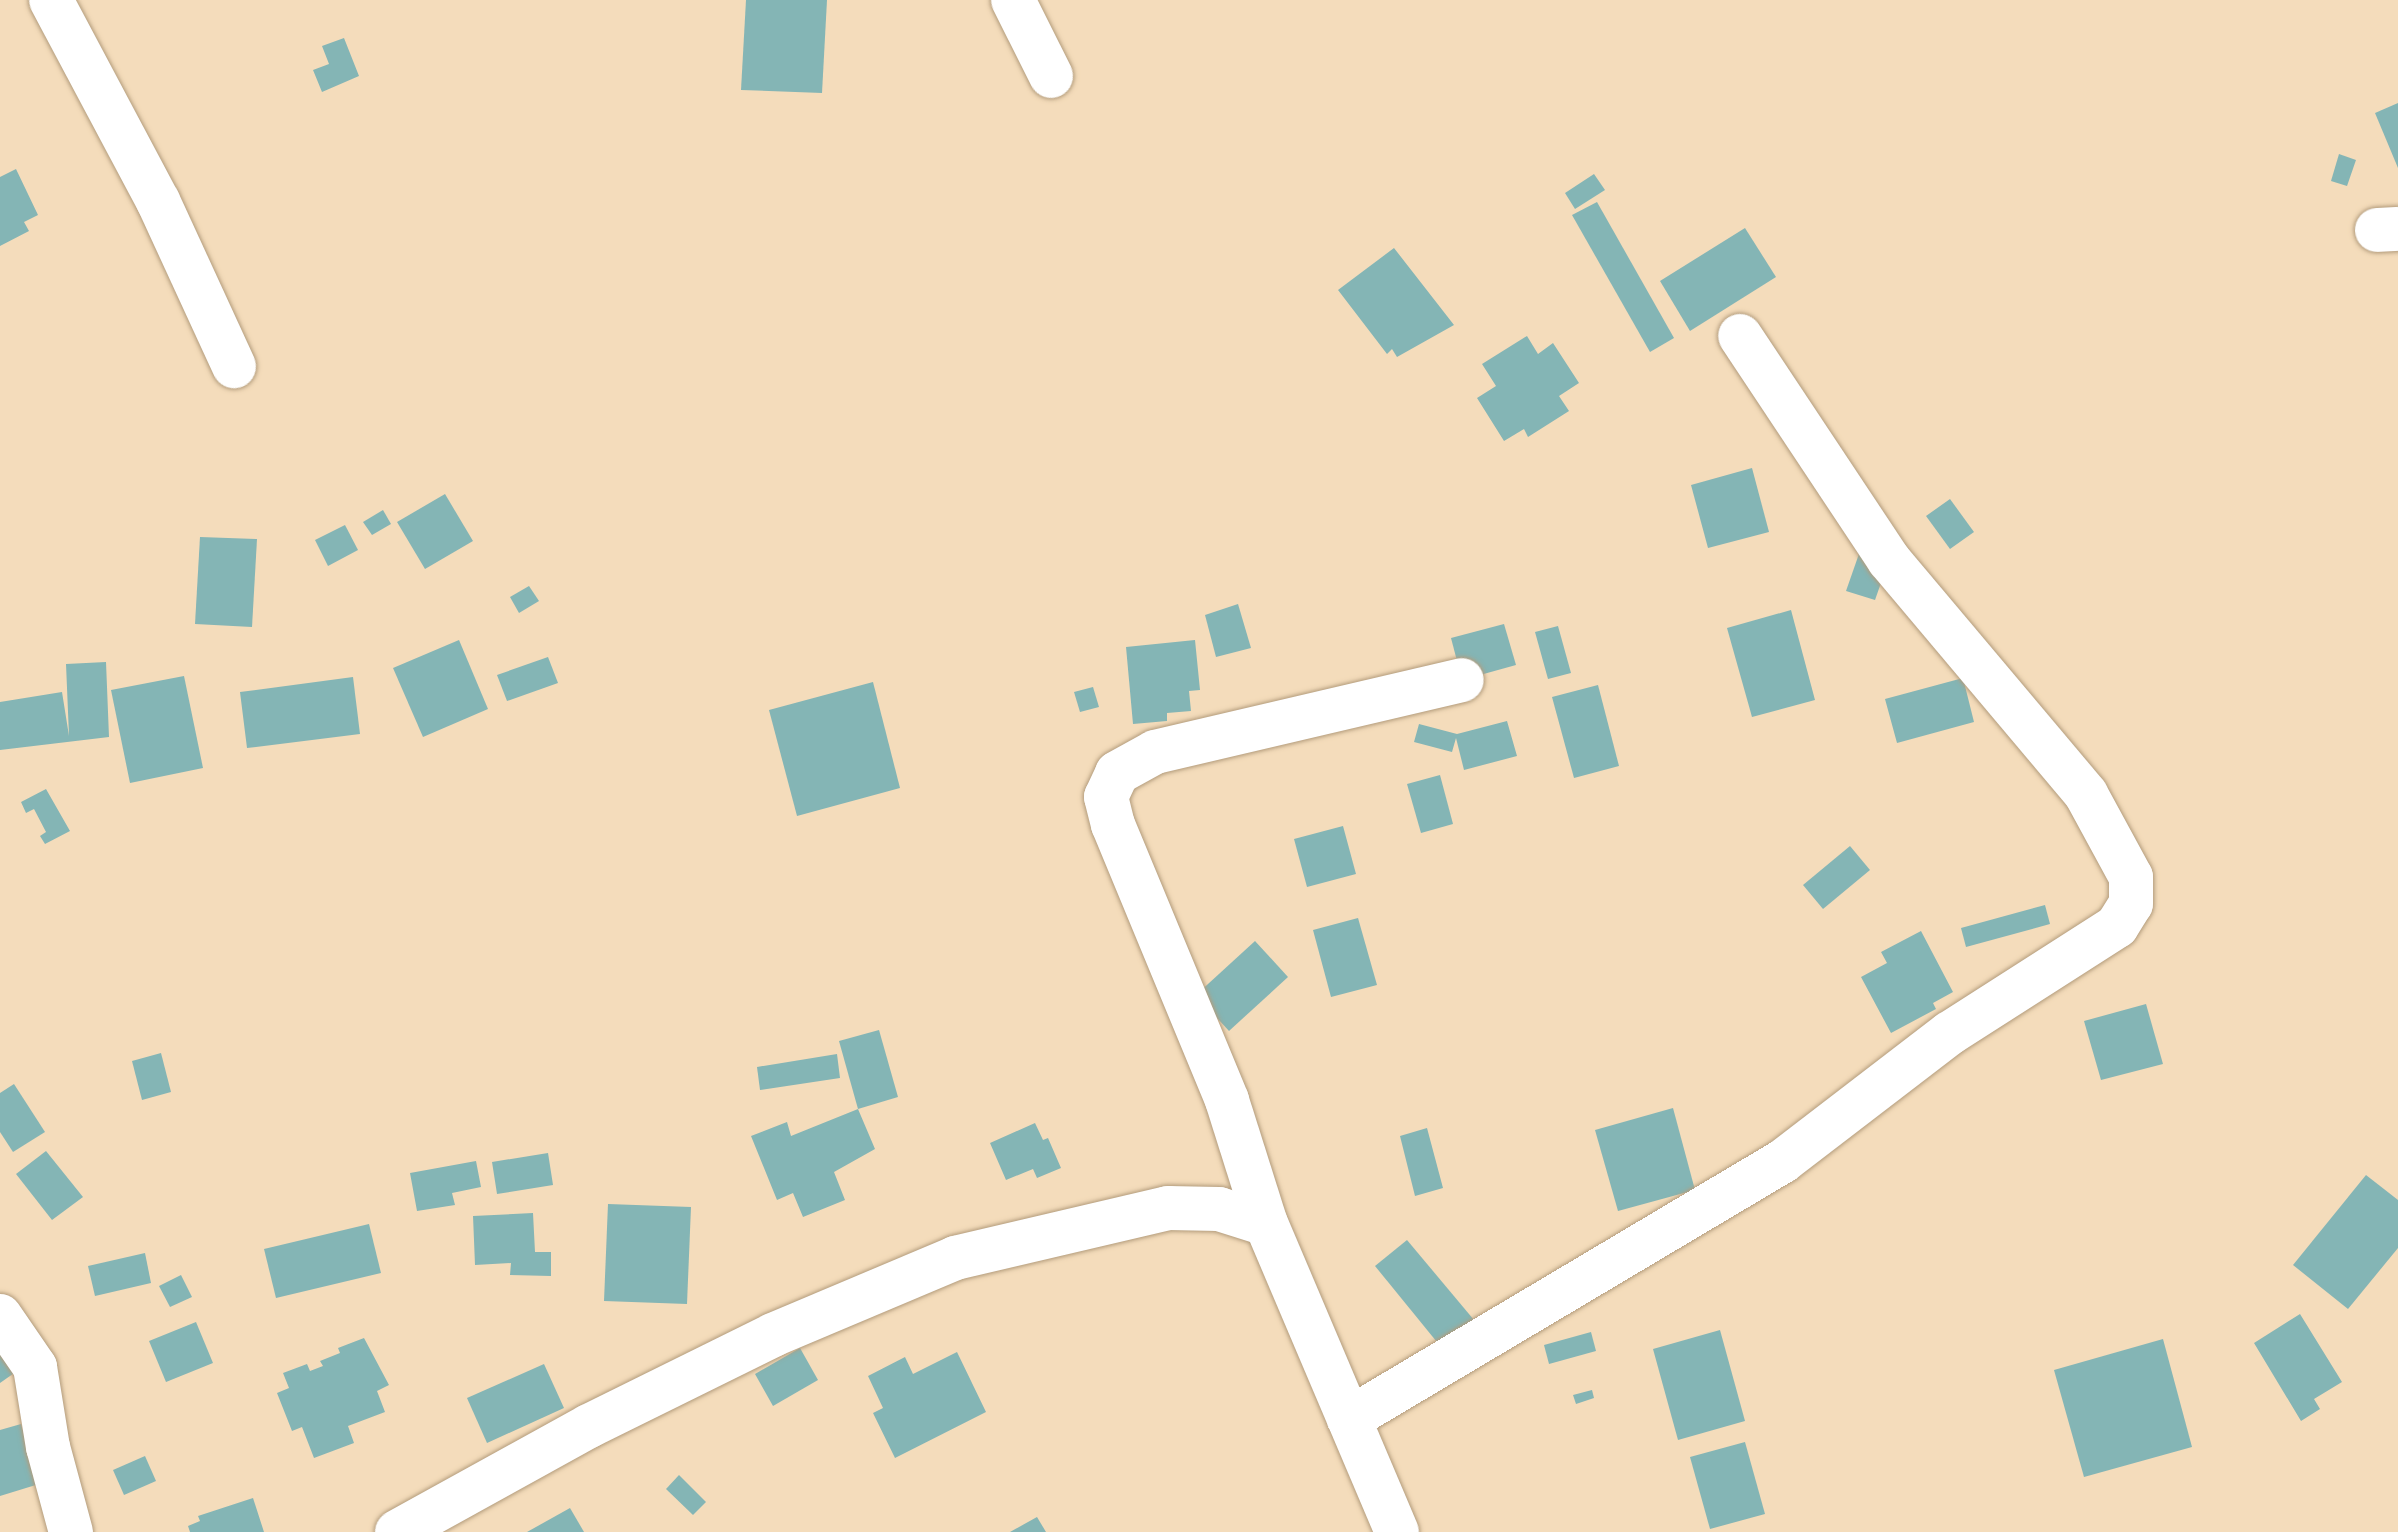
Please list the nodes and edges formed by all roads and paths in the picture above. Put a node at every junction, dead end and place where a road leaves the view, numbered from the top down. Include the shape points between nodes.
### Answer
1 (51, 0) edge
2 (1013, 0) edge
3 (1051, 76) dead end
4 (1740, 336) dead end
5 (234, 366) dead end
6 (1462, 680) dead end
7 (1266, 1224) junction
8 (0, 1316) edge
9 (1349, 1419) junction
10 (71, 1532) edge
11 (397, 1532) edge
12 (1397, 1532) edge

1 - 5 street via 158,201
2 - 3 street
4 - 9 street via 1889,560 2086,794 2131,877 2131,904 2117,926 1950,1033 1783,1161
6 - 7 street via 1155,752 1117,773 1106,797 1227,1100
7 - 9 street
7 - 11 street via 1219,1209 1168,1208 955,1258 773,1335 589,1426
8 - 10 street via 35,1367 48,1447
9 - 12 street

